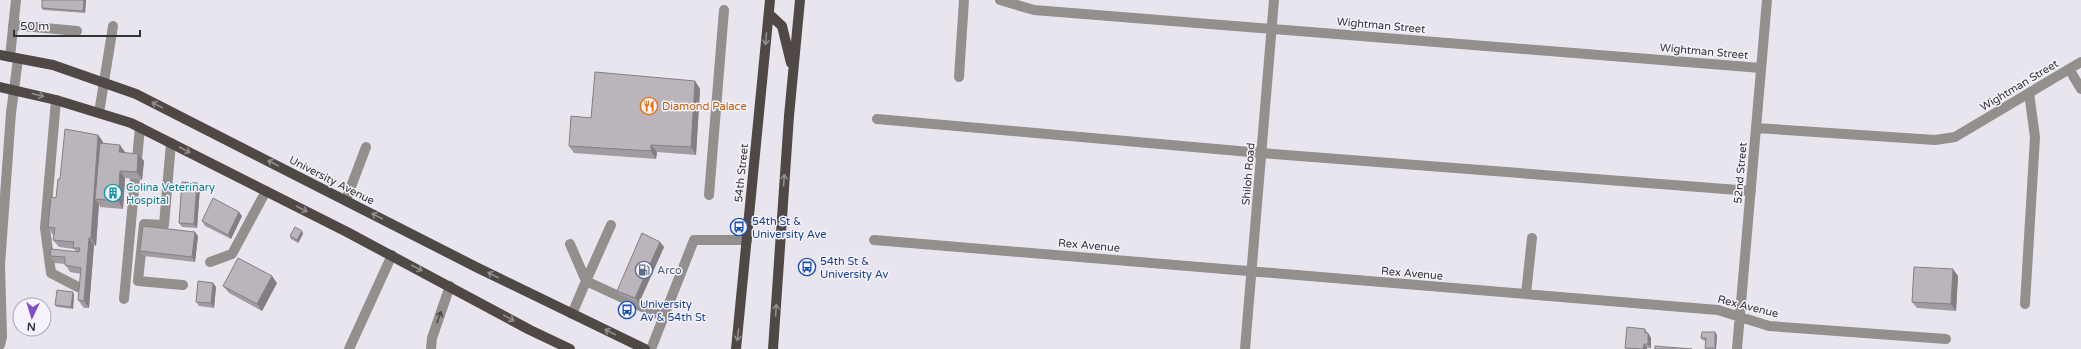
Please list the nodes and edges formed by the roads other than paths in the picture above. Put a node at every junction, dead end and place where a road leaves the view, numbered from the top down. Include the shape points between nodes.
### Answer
1 (16, 0) edge
2 (770, 0) edge
3 (800, 0) edge
4 (964, 0) edge
5 (1000, 0) edge
6 (1274, 0) edge
7 (1767, 0) edge
8 (724, 10) dead end
9 (769, 14) junction
10 (13, 25) junction
11 (113, 26) dead end
12 (1272, 29) junction
13 (77, 31) dead end
14 (9, 57) edge
15 (2081, 62) edge
16 (1761, 68) junction
17 (2068, 69) junction
18 (793, 75) junction
19 (959, 77) dead end
20 (103, 83) junction
21 (0, 87) edge
22 (2081, 89) edge
23 (14, 90) junction
24 (2029, 93) junction
25 (56, 100) junction
26 (100, 113) junction
27 (877, 119) dead end
28 (140, 128) junction
29 (1756, 128) junction
30 (171, 143) junction
31 (366, 147) dead end
32 (1261, 152) junction
33 (137, 160) edge
34 (135, 179) edge
35 (266, 191) junction
36 (1751, 191) junction
37 (709, 195) dead end
38 (346, 200) junction
39 (611, 225) dead end
40 (1532, 238) dead end
41 (747, 240) junction
42 (874, 240) dead end
43 (570, 244) dead end
44 (392, 255) junction
45 (210, 262) dead end
46 (1252, 271) junction
47 (586, 281) junction
48 (183, 285) dead end
49 (450, 286) junction
50 (78, 287) edge
51 (1526, 294) junction
52 (124, 299) dead end
53 (2025, 304) dead end
54 (572, 314) junction
55 (664, 316) junction
56 (1740, 317) junction
57 (1946, 339) dead end
58 (0, 345) edge
59 (349, 349) edge
60 (431, 349) edge
61 (570, 349) edge
62 (645, 349) edge
63 (651, 349) edge
64 (736, 349) edge
65 (773, 349) edge
66 (1245, 349) edge
67 (1737, 349) edge

1 - 10 street
2 - 9 main road, 54th Street
3 - 18 main road
4 - 19 street
5 - 12 street, Wightman Street via 1034,10
6 - 12 street, Shiloh Road
7 - 16 street, 52nd Street
8 - 37 street
9 - 18 main road via 782,26
9 -> 41 main road, 54th Street
10 - 13 street
10 - 14 street
11 - 20 street
12 - 16 street, Wightman Street
12 - 32 street, Shiloh Road
14 - 20 main road, University Avenue via 53,65
14 - 23 street
15 - 17 street, Wightman Street
16 - 29 street, 52nd Street
17 - 22 street
17 - 24 street, Wightman Street
65 -> 18 main road
20 - 26 street
38 -> 20 main road, University Avenue via 136,94
21 - 23 main road
23 -> 25 main road
23 - 58 street via 0,265
24 - 29 street, Wightman Street via 1955,137 1935,140
24 - 53 street via 2034,136
25 - 26 main road
25 - 50 street via 44,228 51,273
26 - 28 main road
27 - 32 street
28 - 30 main road
28 - 33 street
29 - 36 street, 52nd Street
30 -> 35 main road
30 - 48 street via 164,225 144,224 138,281
31 - 38 street
32 - 36 street
32 - 46 street, Shiloh Road
34 - 52 street
35 -> 44 main road
35 - 45 street via 232,254
36 - 56 street, 52nd Street
54 -> 38 main road, University Avenue
39 - 47 street
40 - 51 street
41 - 55 street via 694,240
41 -> 64 main road, 54th Street
42 - 46 street, Rex Avenue
43 - 47 street
44 -> 49 main road
44 - 59 street
46 - 51 street, Rex Avenue
46 - 66 street, Shiloh Road
47 - 54 street
47 - 55 street
60 -> 49 street via 432,338
49 -> 61 main road
51 - 56 street, Rex Avenue via 1718,310
62 -> 54 main road, University Avenue
55 - 63 street
56 - 57 street, Rex Avenue via 1769,326
56 - 67 street, 52nd Street

